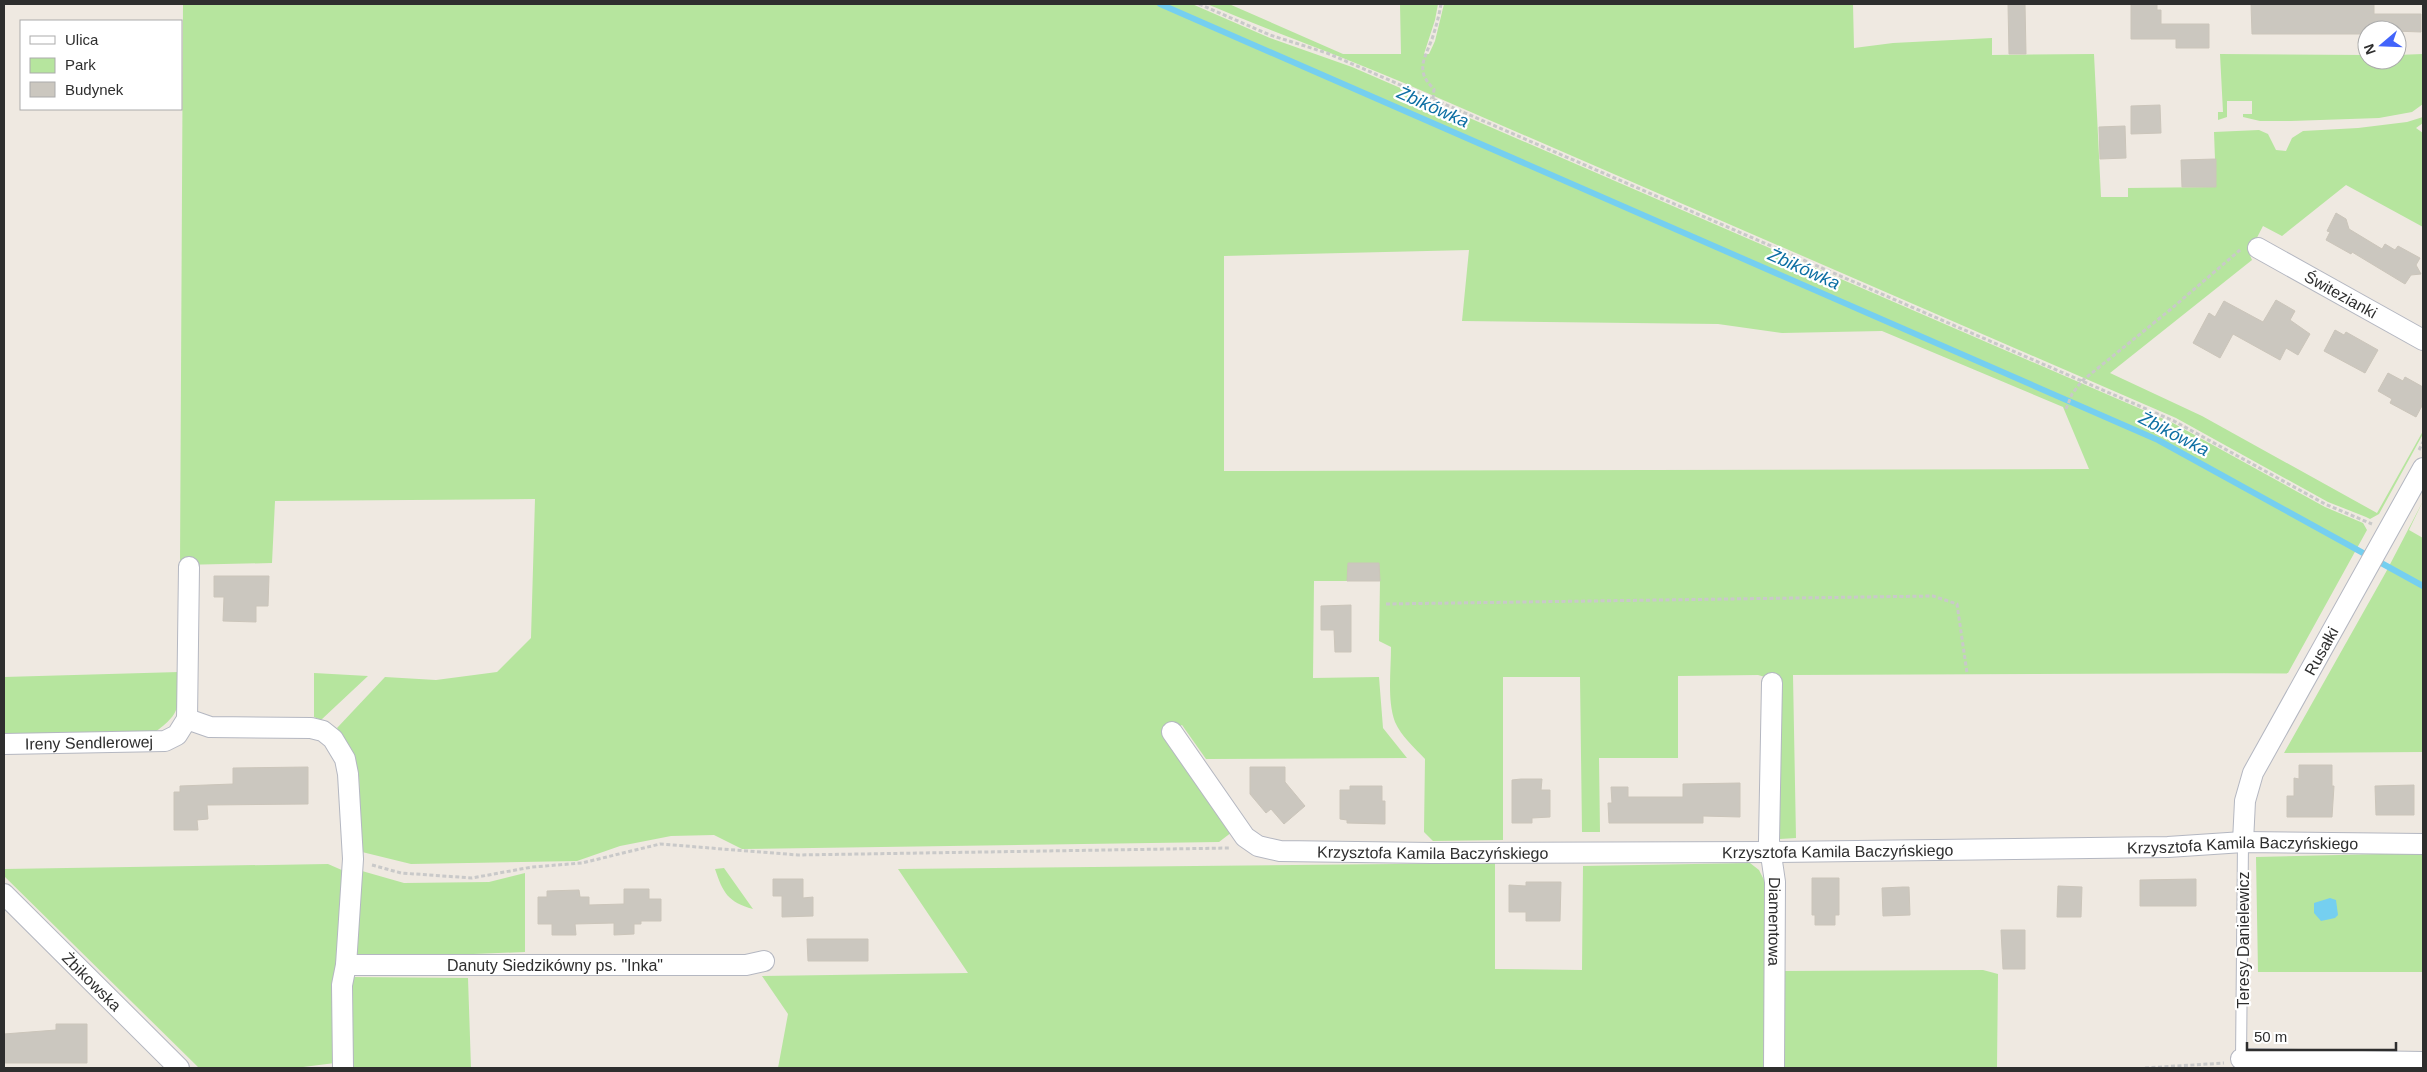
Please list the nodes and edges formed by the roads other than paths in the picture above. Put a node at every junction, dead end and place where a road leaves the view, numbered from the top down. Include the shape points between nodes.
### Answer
1 (2258, 248) road end
2 (2423, 340) edge
3 (2423, 468) edge
4 (189, 567) dead end
5 (1772, 684) dead end
6 (187, 719) junction
7 (1172, 732) dead end
8 (4, 744) edge
9 (2243, 842) junction
10 (2423, 844) edge
11 (1771, 852) junction
12 (4, 894) edge
13 (764, 962) dead end
14 (346, 966) junction
15 (2423, 1062) edge
16 (2242, 1064) edge
17 (179, 1068) edge
18 (343, 1068) edge
19 (1774, 1068) edge

1 - 2 street, Świtezianki
3 - 9 street, Rusałki via 2381,531 2360,582 2253,773 2245,800
4 - 6 street
5 - 11 street, Diamentowa
6 - 8 street, Ireny Sendlerowej via 177,735 165,741
6 - 14 street via 210,727 311,728 333,739 348,774 353,859
7 - 11 street, Krzysztofa Kamila Baczyńskiego via 1240,831 1252,843 1265,849 1432,853
9 - 10 street, Krzysztofa Kamila Baczyńskiego
9 - 11 street, Krzysztofa Kamila Baczyńskiego via 2168,848
9 - 16 lane, Teresy Danielewicz
11 - 19 street, Diamentowa via 1774,882
12 - 17 street, Żbikowska
13 - 14 street, Danuty Siedzikówny ps. "Inka" via 746,965
14 - 18 street via 342,985
15 - 16 street

